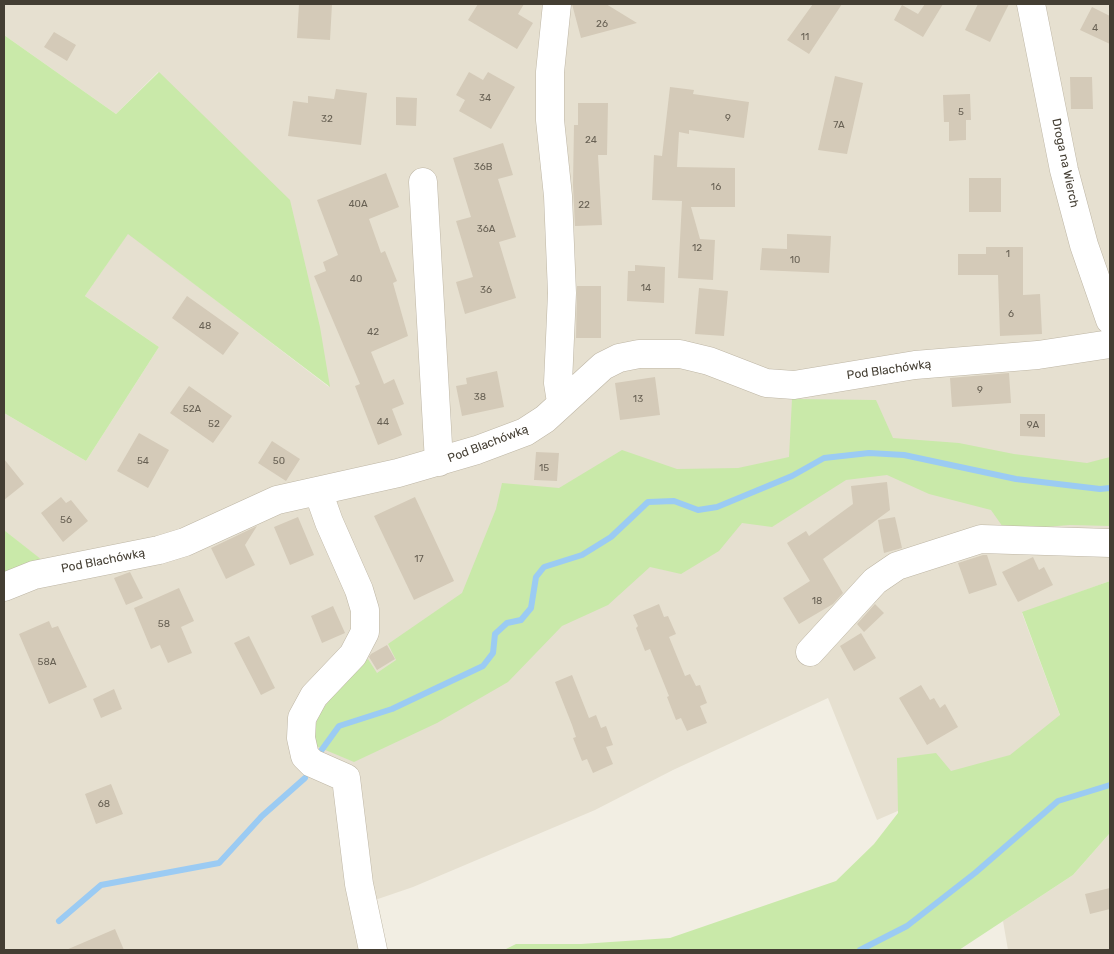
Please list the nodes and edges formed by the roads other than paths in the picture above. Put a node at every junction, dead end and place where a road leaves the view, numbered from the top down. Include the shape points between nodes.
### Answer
1 (557, 4) edge
2 (1031, 4) edge
3 (423, 182) dead end
4 (1110, 320) edge
5 (1110, 344) edge
6 (561, 402) junction
7 (439, 462) junction
8 (318, 491) junction
9 (1110, 543) edge
10 (4, 587) edge
11 (810, 652) dead end
12 (373, 950) edge

1 - 6 street via 550,72 550,120 562,283 558,383
2 - 4 street, Droga na Wierch via 1064,170 1084,245
3 - 7 street
5 - 6 street, Pod Blachówką via 1038,355 914,365 794,385 766,383 709,361 680,354 639,354 619,358 603,366
6 - 7 street, Pod Blachówką via 545,419 525,432
7 - 8 street, Pod Blachówką
8 - 10 street, Pod Blachówką via 264,505 185,542 159,550 34,575
8 - 12 street via 359,590 365,610 366,632 353,655 314,696 302,718 301,738 304,756 346,778 359,884
9 - 11 street via 982,539 897,566 875,581

